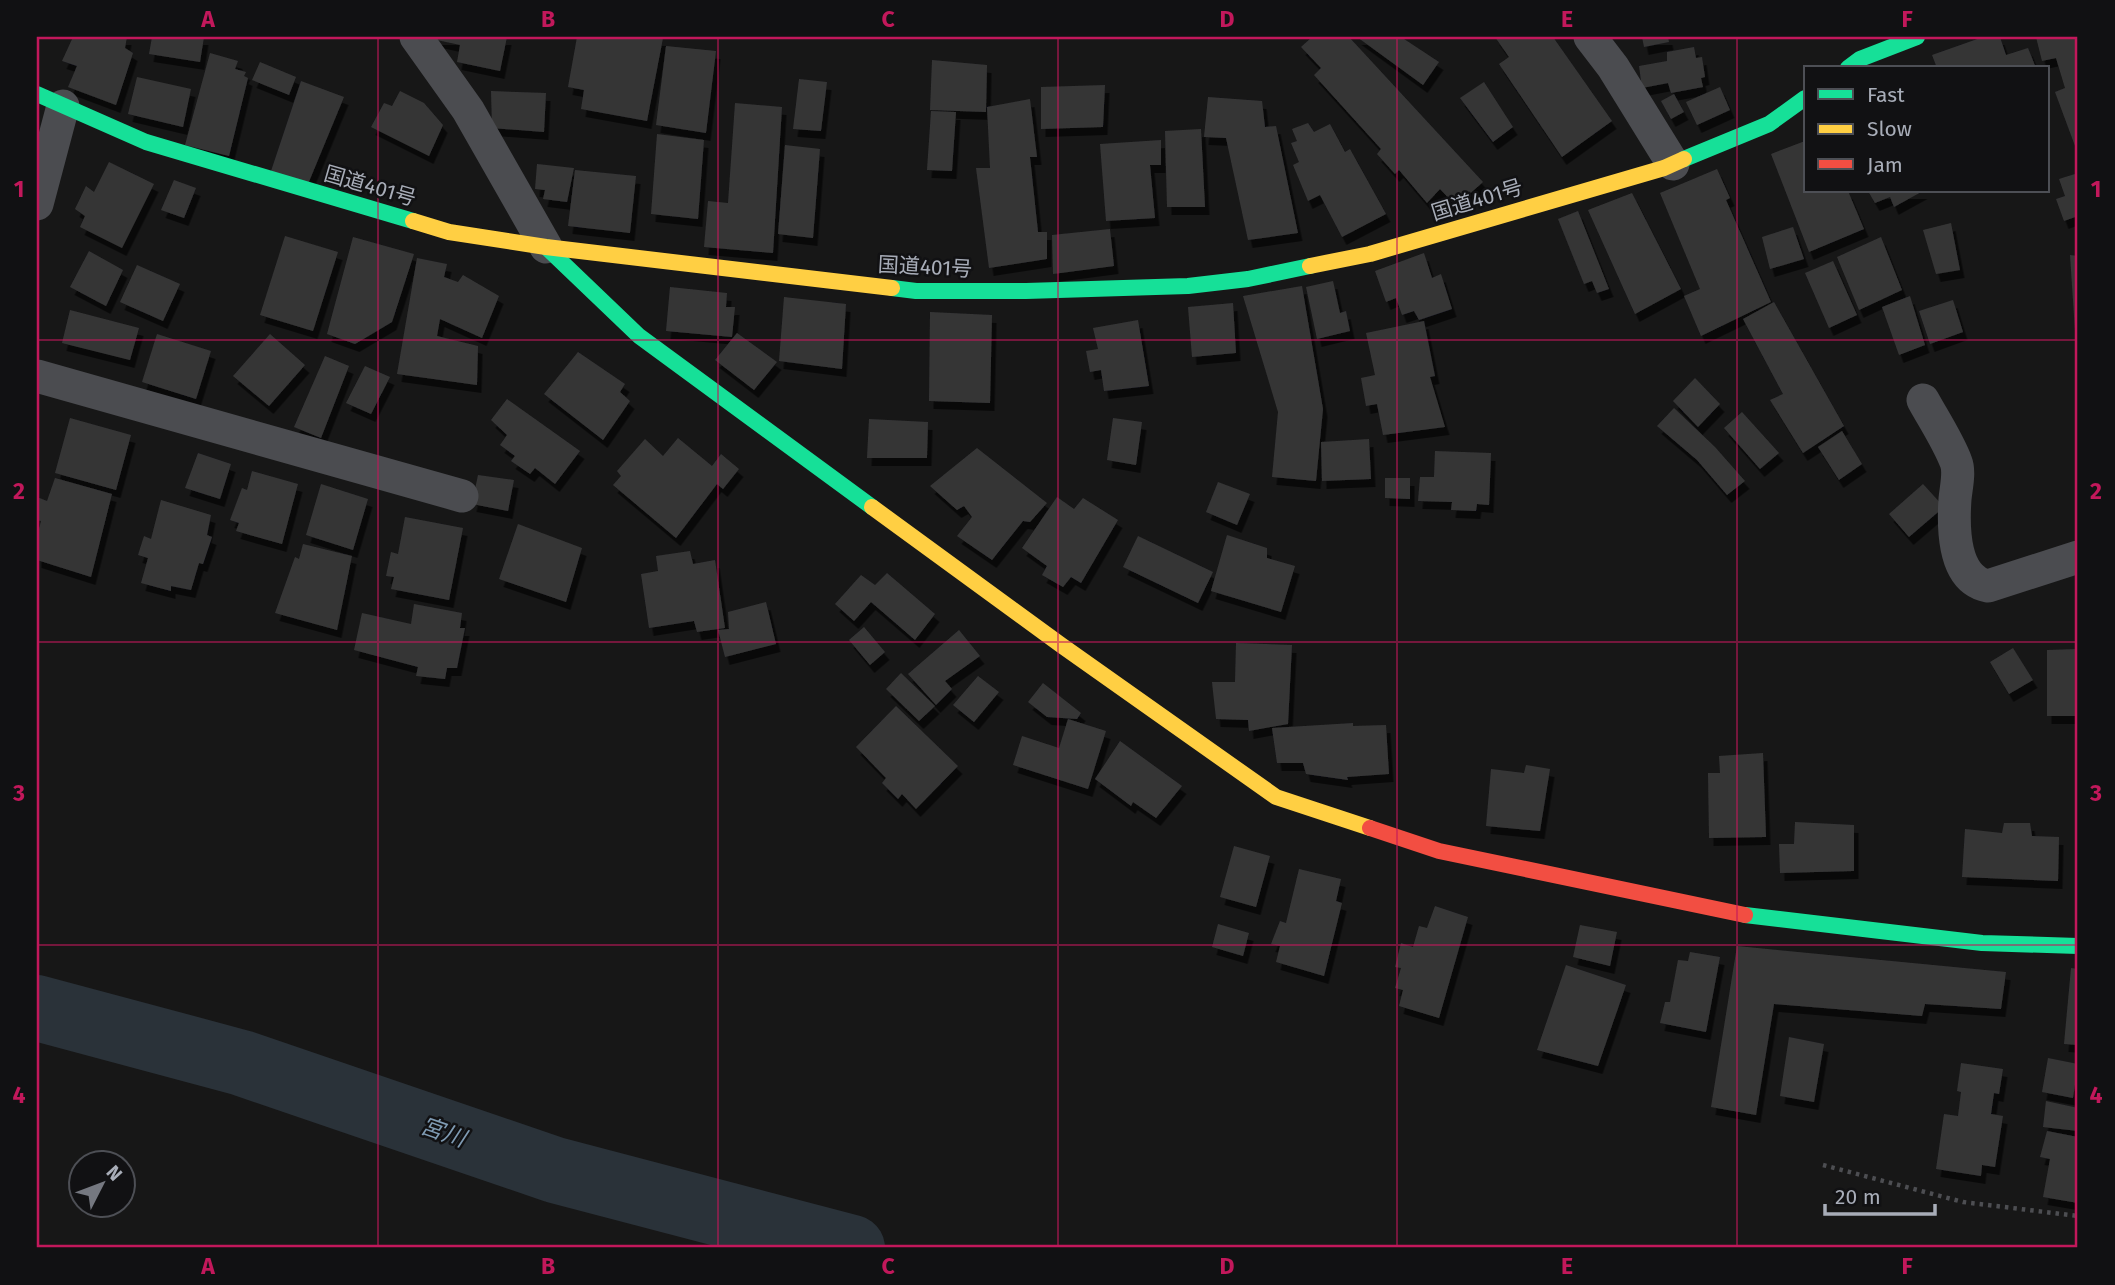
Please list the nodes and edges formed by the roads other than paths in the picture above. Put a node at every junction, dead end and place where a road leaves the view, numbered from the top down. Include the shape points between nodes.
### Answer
1 (416, 37) edge
2 (1590, 37) edge
3 (1917, 37) edge
4 (1851, 66) edge
5 (1804, 99) edge
6 (50, 100) edge
7 (1673, 164) junction
8 (37, 204) edge
9 (546, 247) junction
10 (37, 376) edge
11 (1923, 400) dead end
12 (462, 496) dead end
13 (2078, 557) edge
14 (2078, 946) edge

1 - 9 street via 468,110
2 - 7 street
3 - 4 main road
5 - 7 main road, 国道401号 via 1769,124
6 - 8 street
6 - 9 main road, 国道401号 via 146,142 449,232
7 - 9 main road, 国道401号 via 1370,254 1188,286 916,291
9 - 14 main road via 639,336 1276,797 1439,851 1727,913 1982,943
10 - 12 street
11 - 13 street via 1957,464 1957,545 1963,569 1976,584 1988,586

